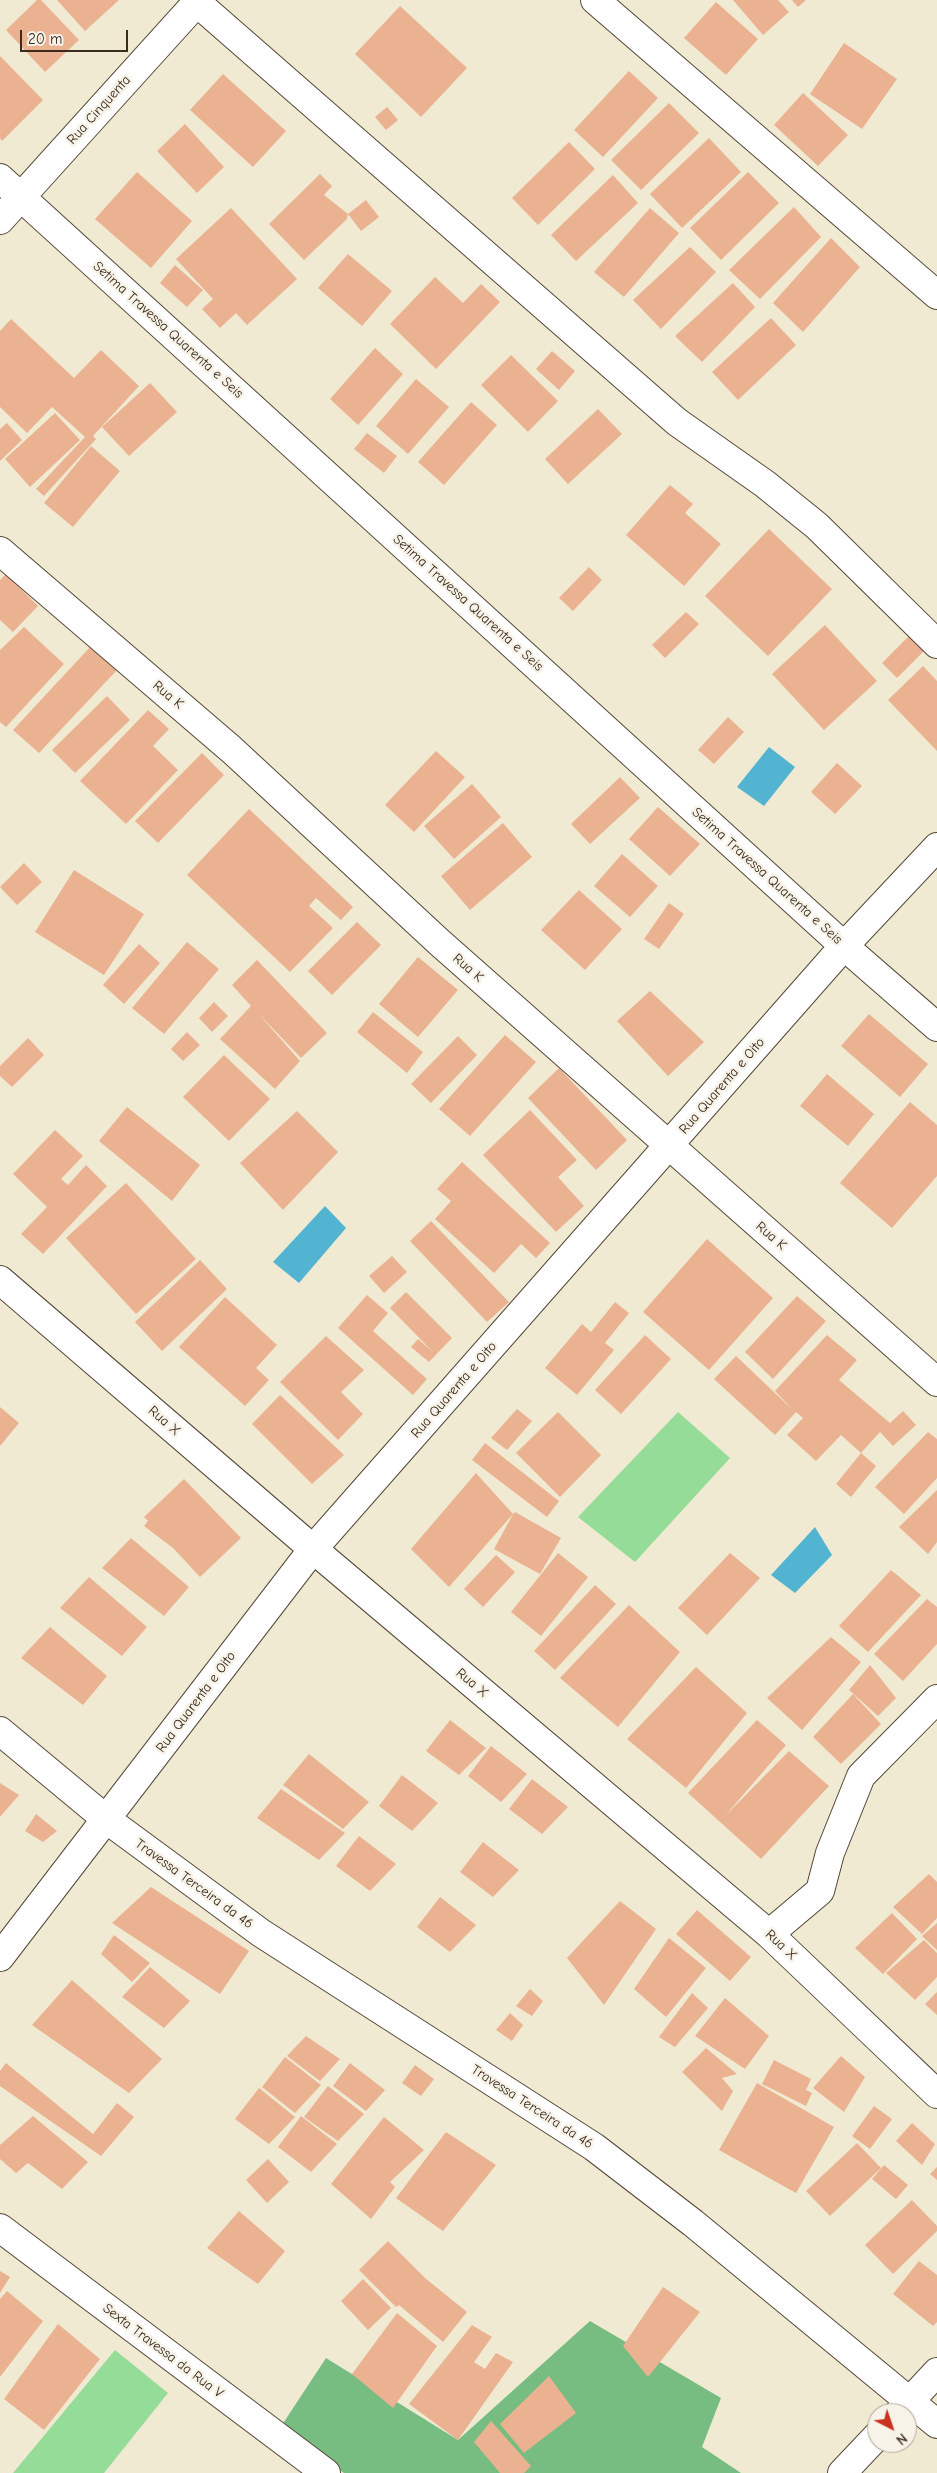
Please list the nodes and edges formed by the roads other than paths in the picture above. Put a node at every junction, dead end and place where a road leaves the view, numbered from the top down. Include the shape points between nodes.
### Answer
1 (595, 0) edge
2 (197, 1) edge
3 (0, 178) edge
4 (22, 196) junction
5 (0, 220) edge
6 (937, 295) edge
7 (0, 551) edge
8 (937, 644) edge
9 (937, 847) edge
10 (844, 946) junction
11 (937, 1027) edge
12 (669, 1146) junction
13 (0, 1280) edge
14 (937, 1382) edge
15 (313, 1549) junction
16 (937, 1699) edge
17 (0, 1731) edge
18 (106, 1819) junction
19 (770, 1934) junction
20 (0, 1957) edge
21 (937, 2094) edge
22 (0, 2228) edge
23 (937, 2372) edge
24 (900, 2403) edge
25 (909, 2403) edge
26 (917, 2413) edge
27 (937, 2424) edge
28 (867, 2447) edge
29 (326, 2473) edge
30 (842, 2473) edge

1 - 6 street
2 - 4 street, Rua Cinquenta
2 - 8 street via 677,422 766,484 817,526
3 - 4 street, Setima Travessa Quarenta e Seis
4 - 5 street, Rua Cinquenta
4 - 10 street, Setima Travessa Quarenta e Seis
7 - 12 street, Rua K via 232,750 439,942
9 - 10 street, Rua Quarenta e Oito
10 - 11 street, Setima Travessa Quarenta e Seis
10 - 12 street, Rua Quarenta e Oito
12 - 14 street, Rua K
12 - 15 street, Rua Quarenta e Oito
13 - 15 street, Rua X
15 - 18 street, Rua Quarenta e Oito
15 - 19 street, Rua X
16 - 19 street via 861,1776 830,1853 820,1891
17 - 18 street, Travessa Terceira da 46
18 - 20 street, Rua Quarenta e Oito
18 - 24 street, Travessa Terceira da 46 via 262,1933 594,2147 693,2223
19 - 21 street, Rua X
22 - 29 street, Sexta Travessa da Rua V
23 - 25 street
26 - 27 street, Travessa Terceira da 46
28 - 30 street

